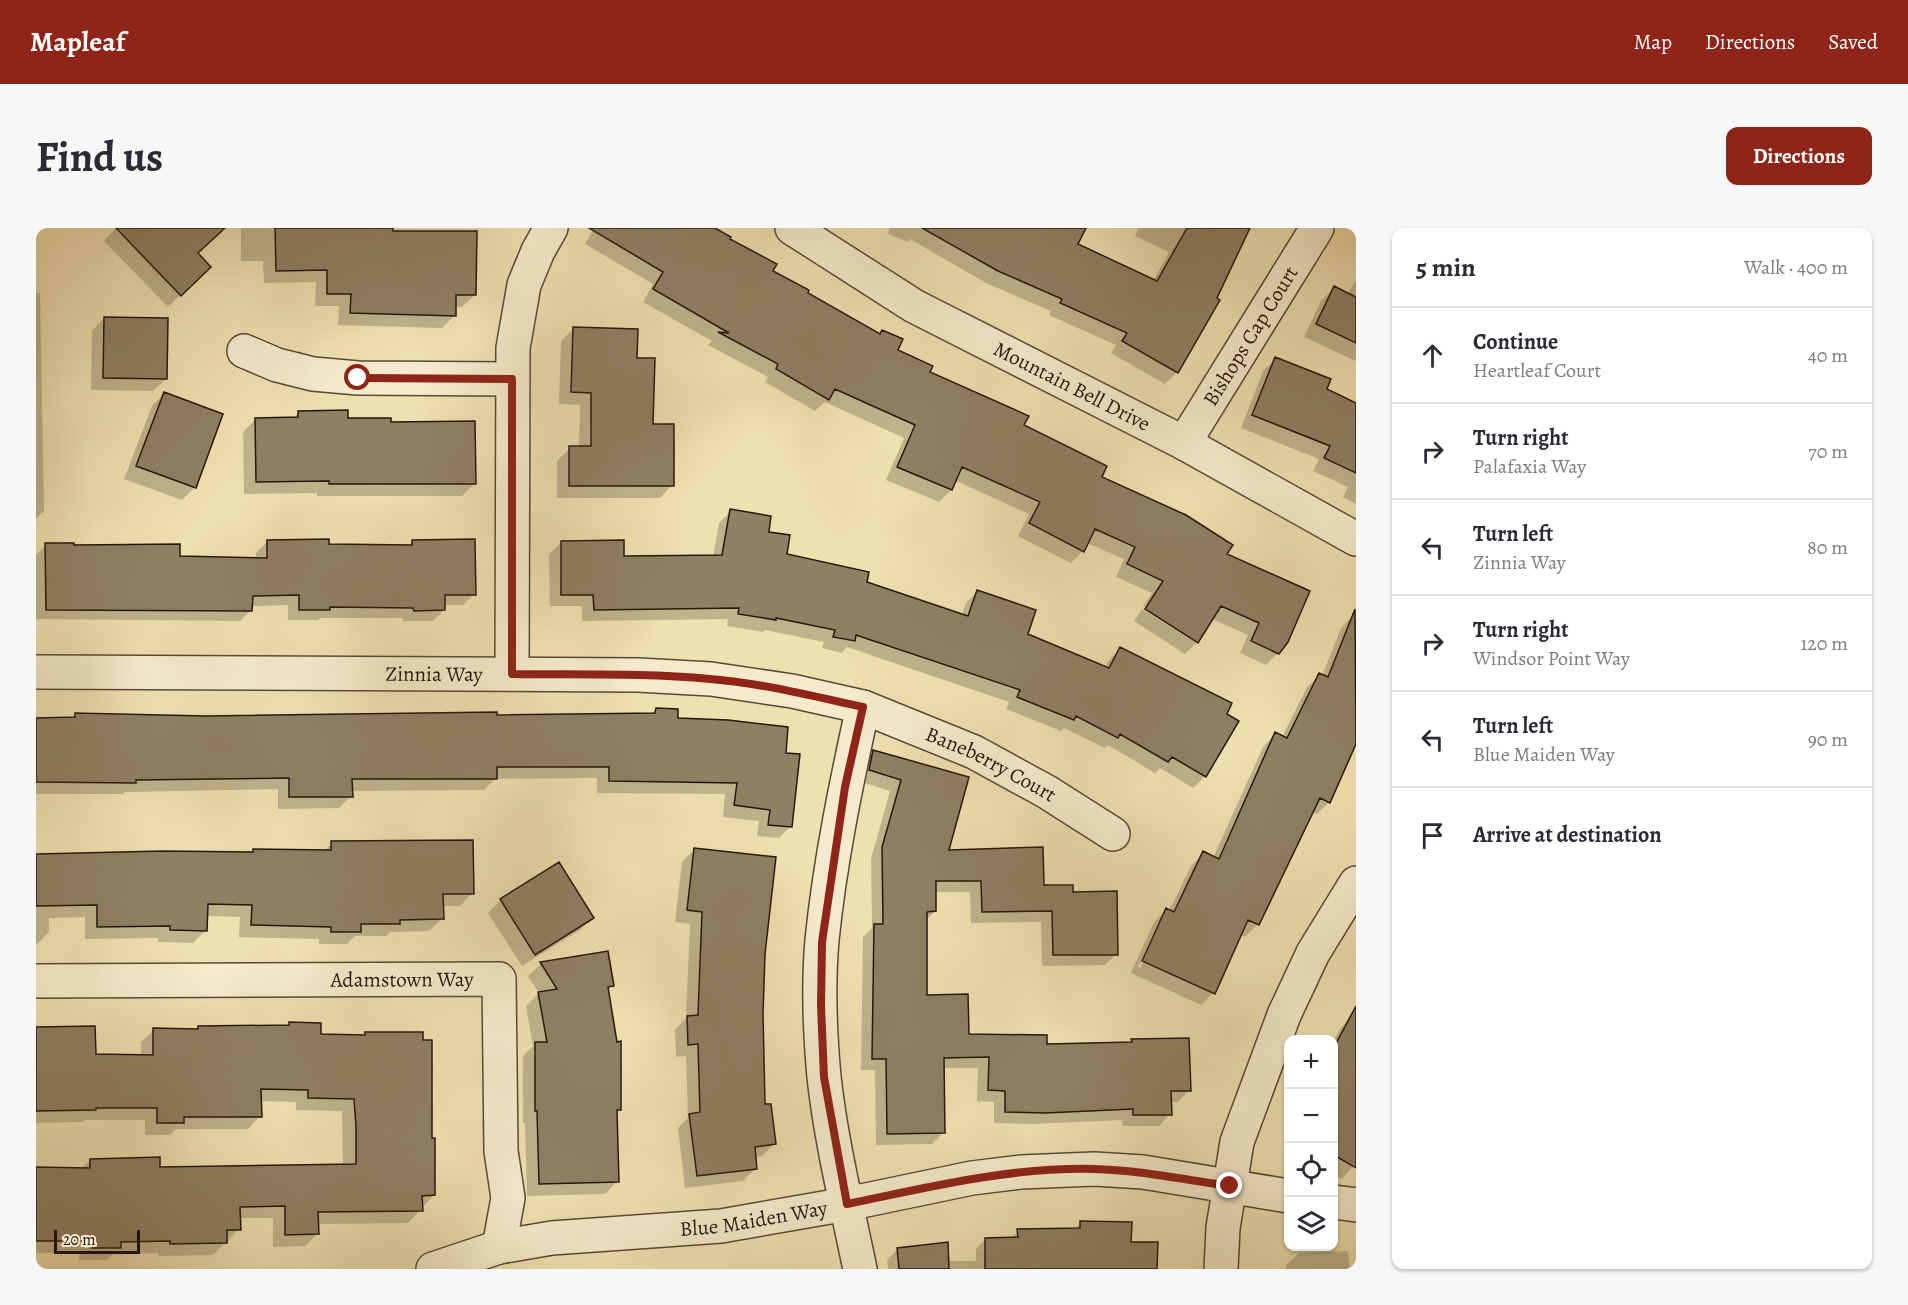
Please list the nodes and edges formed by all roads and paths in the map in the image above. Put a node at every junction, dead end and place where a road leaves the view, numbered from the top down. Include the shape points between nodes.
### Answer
1 (551, 228) edge
2 (792, 228) edge
3 (1317, 228) edge
4 (244, 351) dead end
5 (512, 379) junction
6 (1184, 443) junction
7 (1356, 540) edge
8 (36, 672) edge
9 (512, 674) junction
10 (863, 707) junction
11 (1113, 834) dead end
12 (1356, 883) edge
13 (36, 981) edge
14 (1230, 1186) junction
15 (1284, 1195) edge
16 (1338, 1203) edge
17 (847, 1204) junction
18 (1356, 1205) edge
19 (499, 1246) junction
20 (433, 1269) edge
21 (860, 1269) edge
22 (1221, 1269) edge

1 - 5 street via 524,285 516,321
2 - 6 street, Mountain Bell Drive via 914,306
3 - 6 street, Bishops Cap Court
4 - 5 street via 313,374
5 - 9 street
6 - 7 street, Mountain Bell Drive
8 - 9 street, Zinnia Way
9 - 10 street, Zinnia Way via 711,679
10 - 11 street, Baneberry Court via 974,752
10 - 17 street via 845,787 822,942 824,1077
12 - 14 street via 1313,953 1284,1015 1237,1142
13 - 19 street, Adamstown Way via 499,979 501,1151 508,1198
14 - 15 street, Blue Maiden Way
14 - 17 street, Blue Maiden Way via 1143,1172 1021,1172
14 - 22 street
16 - 18 street
17 - 19 street, Blue Maiden Way via 721,1226 552,1238
17 - 21 street
19 - 20 street, Blue Maiden Way

